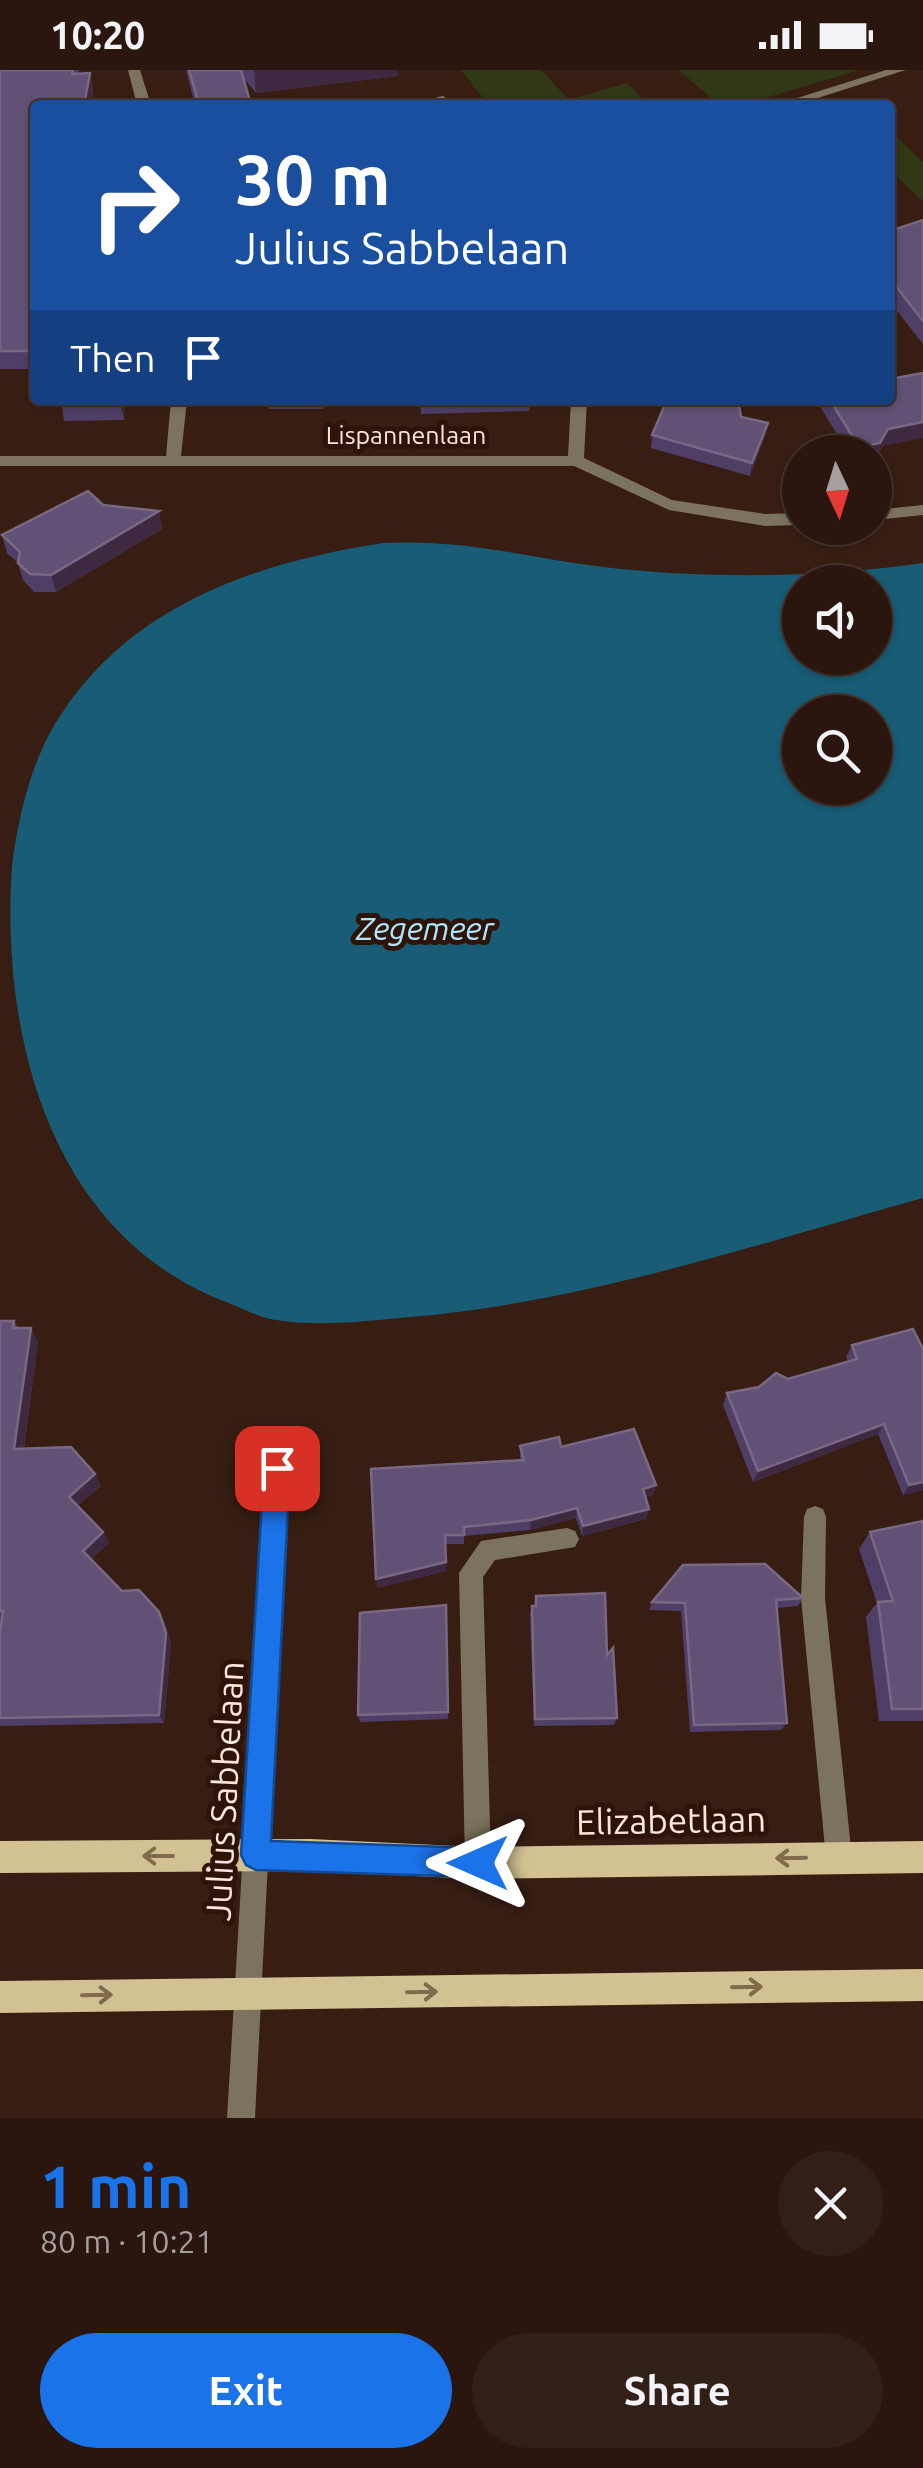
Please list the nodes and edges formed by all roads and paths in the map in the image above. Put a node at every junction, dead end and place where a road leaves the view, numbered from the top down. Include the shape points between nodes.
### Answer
1 (134, 70) edge
2 (895, 72) edge
3 (143, 100) edge
4 (799, 100) edge
5 (178, 405) edge
6 (579, 405) edge
7 (172, 460) junction
8 (0, 461) edge
9 (576, 461) junction
10 (923, 510) edge
11 (892, 513) edge
12 (782, 520) edge
13 (277, 1468) dead end
14 (816, 1517) dead end
15 (567, 1539) dead end
16 (256, 1855) junction
17 (0, 1857) edge
18 (923, 1857) edge
19 (839, 1858) junction
20 (478, 1863) junction
21 (923, 1985) edge
22 (248, 1992) junction
23 (0, 1997) edge
24 (241, 2118) edge

1 - 3 street
2 - 4 street
5 - 7 street
6 - 9 street
7 - 8 street, Lispannenlaan
7 - 9 street, Lispannenlaan
9 - 12 street, Lispannenlaan via 669,505
10 - 11 street
13 - 16 street, Julius Sabbelaan
14 - 19 street via 813,1598
15 - 20 street via 489,1550 471,1573
16 -> 17 main road, Elizabetlaan
16 - 20 main road, Elizabetlaan
16 - 22 street, Julius Sabbelaan
18 - 19 main road, Elizabetlaan
19 -> 20 main road, Elizabetlaan
22 -> 21 main road
23 -> 22 main road
22 - 24 street, Julius Sabbelaan

